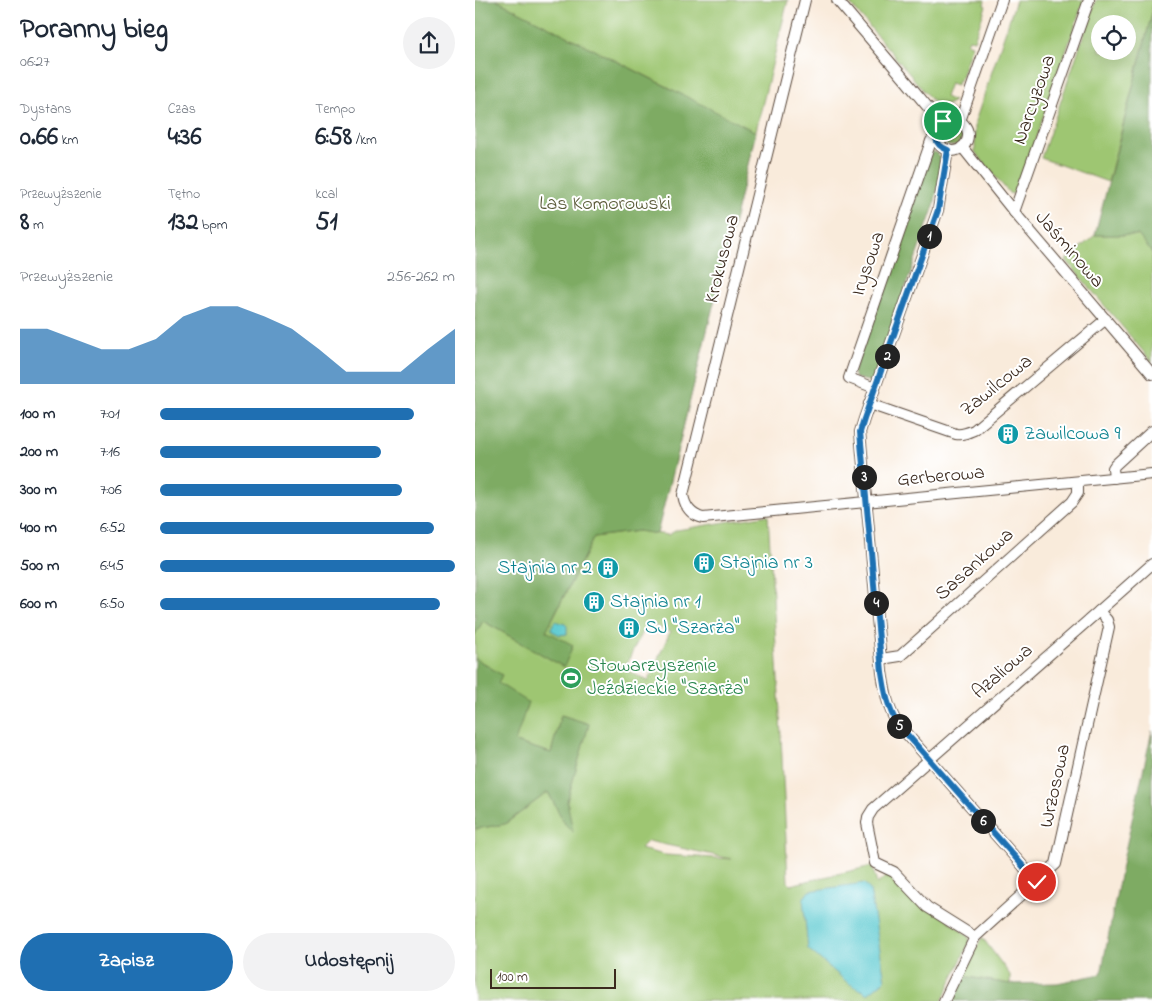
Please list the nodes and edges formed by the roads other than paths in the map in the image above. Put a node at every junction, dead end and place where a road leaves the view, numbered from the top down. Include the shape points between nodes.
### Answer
1 (805, 0) edge
2 (837, 0) edge
3 (1002, 0) edge
4 (1089, 0) edge
5 (960, 122) junction
6 (941, 123) junction
7 (936, 137) junction
8 (961, 147) junction
9 (948, 150) junction
10 (1014, 212) junction
11 (1106, 319) junction
12 (1152, 374) edge
13 (875, 388) junction
14 (869, 404) junction
15 (1152, 431) edge
16 (1152, 474) edge
17 (1114, 478) junction
18 (1078, 482) junction
19 (866, 502) junction
20 (703, 518) joint
21 (1152, 564) edge
22 (1099, 611) junction
23 (881, 660) junction
24 (930, 760) junction
25 (1037, 882) junction
26 (975, 937) junction
27 (944, 1001) edge

1 - 20 street, Krokusowa via 683,495 690,511
2 - 6 street
3 - 5 street
4 - 10 street, Narcyzowa
5 - 6 street via 950,119
5 - 8 street via 967,134
6 - 7 street
7 - 9 street via 940,146
7 - 13 street, Irysowa via 931,141 849,378
8 - 9 street
8 - 10 street, Jaśminowa
9 - 13 street via 938,210
10 - 11 street, Jaśminowa
11 - 12 street, Jaśminowa
11 - 14 street, Zawilcowa via 965,434 956,434
13 - 14 street
14 - 19 street via 860,432
15 - 17 street via 1115,465
16 - 17 street, Gerberowa
17 - 18 street, Gerberowa
18 - 19 street, Gerberowa
18 - 23 street, Sasankowa via 1078,493 1072,502 900,656
19 - 20 street, Gerberowa
19 - 23 street
21 - 22 street
22 - 24 street, Azaliowa
22 - 25 street, Wrzosowa via 1109,627 1056,864
23 - 24 street via 886,697 893,716
24 - 25 street
24 - 26 street, Azaliowa via 870,812 867,823 875,863 894,872 927,908
25 - 26 street, Wrzosowa
26 - 27 street, Wrzosowa

